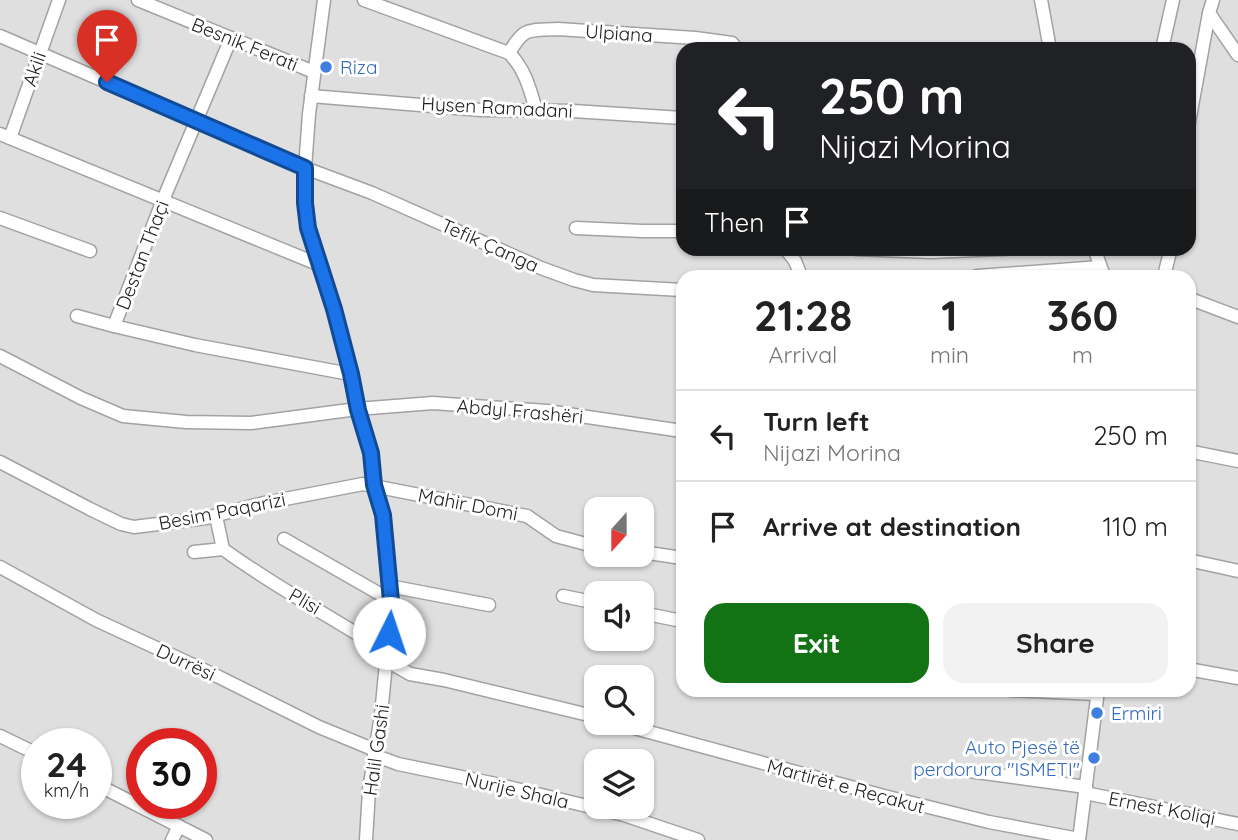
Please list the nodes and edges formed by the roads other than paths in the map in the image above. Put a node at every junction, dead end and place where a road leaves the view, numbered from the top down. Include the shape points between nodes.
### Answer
1 (59, 0) edge
2 (138, 0) edge
3 (324, 0) edge
4 (365, 0) edge
5 (1041, 0) edge
6 (1173, 0) edge
7 (1213, 0) edge
8 (1209, 13) junction
9 (0, 36) edge
10 (231, 38) junction
11 (725, 42) edge
12 (1049, 42) edge
13 (1164, 42) edge
14 (40, 53) junction
15 (509, 53) junction
16 (1238, 55) edge
17 (314, 72) junction
18 (1196, 84) edge
19 (311, 96) junction
20 (536, 110) junction
21 (676, 118) edge
22 (197, 121) junction
23 (5, 136) edge
24 (305, 168) junction
25 (163, 200) junction
26 (0, 218) edge
27 (576, 228) dead end
28 (676, 231) edge
29 (90, 251) dead end
30 (320, 265) junction
31 (676, 290) edge
32 (1196, 301) edge
33 (77, 316) dead end
34 (1238, 317) edge
35 (114, 326) junction
36 (0, 356) edge
37 (351, 374) junction
38 (358, 410) junction
39 (676, 430) edge
40 (1196, 453) edge
41 (1238, 461) edge
42 (0, 462) edge
43 (374, 485) junction
44 (216, 516) junction
45 (284, 539) dead end
46 (584, 544) edge
47 (223, 549) junction
48 (194, 552) dead end
49 (654, 554) edge
50 (676, 557) edge
51 (1196, 562) edge
52 (0, 568) edge
53 (1238, 571) edge
54 (389, 586) junction
55 (563, 596) dead end
56 (584, 600) edge
57 (391, 601) junction
58 (489, 604) dead end
59 (654, 615) edge
60 (676, 620) edge
61 (387, 657) junction
62 (1196, 670) edge
63 (1238, 678) edge
64 (1097, 697) edge
65 (584, 715) edge
66 (654, 733) edge
67 (0, 736) edge
68 (21, 746) edge
69 (375, 752) junction
70 (969, 771) dead end
71 (1086, 790) junction
72 (112, 792) edge
73 (1238, 824) edge
74 (179, 826) junction
75 (172, 840) edge
76 (206, 840) edge
77 (367, 840) edge
78 (698, 840) edge
79 (1079, 840) edge

1 - 14 street, Akili
2 - 10 street, Besnik Ferati
3 - 17 street, Halil Gashi
4 - 15 street
5 - 12 street
6 - 13 street
7 - 8 street
8 - 16 street
8 - 18 street
9 - 14 street, Tefik Çanga
10 - 17 street, Besnik Ferati
10 - 22 street, Destan Thaçi
11 - 15 street, Ulpiana via 558,29 522,33
14 - 22 street, Tefik Çanga
14 - 23 street, Akili
15 - 20 street via 522,68
17 - 19 street, Halil Gashi
19 - 20 street, Hysen Ramadani
19 - 24 street, Halil Gashi
20 - 21 street, Hysen Ramadani
22 - 24 street, Tefik Çanga
22 - 25 street, Destan Thaçi
23 - 25 street
24 - 30 street, Halil Gashi via 308,228
24 - 31 street, Tefik Çanga via 573,281
25 - 30 street
25 - 35 street, Destan Thaçi
26 - 29 street
27 - 28 street
30 - 37 street, Halil Gashi
32 - 34 street
33 - 35 street
35 - 37 street, Destan Thaçi
36 - 38 street, Abdyl Frashëri via 123,416 251,423
37 - 38 street, Halil Gashi
38 - 39 street, Abdyl Frashëri via 433,403 547,411
38 - 43 street, Halil Gashi via 371,453
40 - 41 street
42 - 44 street, Besim Paqarizi via 121,524 134,527
43 - 44 street, Besim Paqarizi via 318,492
43 - 46 street, Mahir Domi via 527,516 556,536
43 - 54 street, Halil Gashi via 383,515
44 - 47 street
45 - 57 street
47 - 48 street
47 - 61 street, Plisi
49 - 50 street
51 - 53 street
52 - 69 street, Durrësi via 96,620
54 - 57 street, Halil Gashi
54 - 58 street
55 - 56 street
57 - 61 street, Halil Gashi
59 - 60 street
61 - 65 street via 410,674
61 - 69 street, Halil Gashi
62 - 63 street
64 - 71 street
66 - 79 street, Martirët e Reçakut via 897,800
67 - 68 street
69 - 77 street, Halil Gashi
69 - 78 street, Nurije Shala via 398,764 624,815
70 - 71 street, Ernest Koliqi
71 - 73 street, Ernest Koliqi
71 - 79 street
72 - 74 street
74 - 75 street
74 - 76 street

